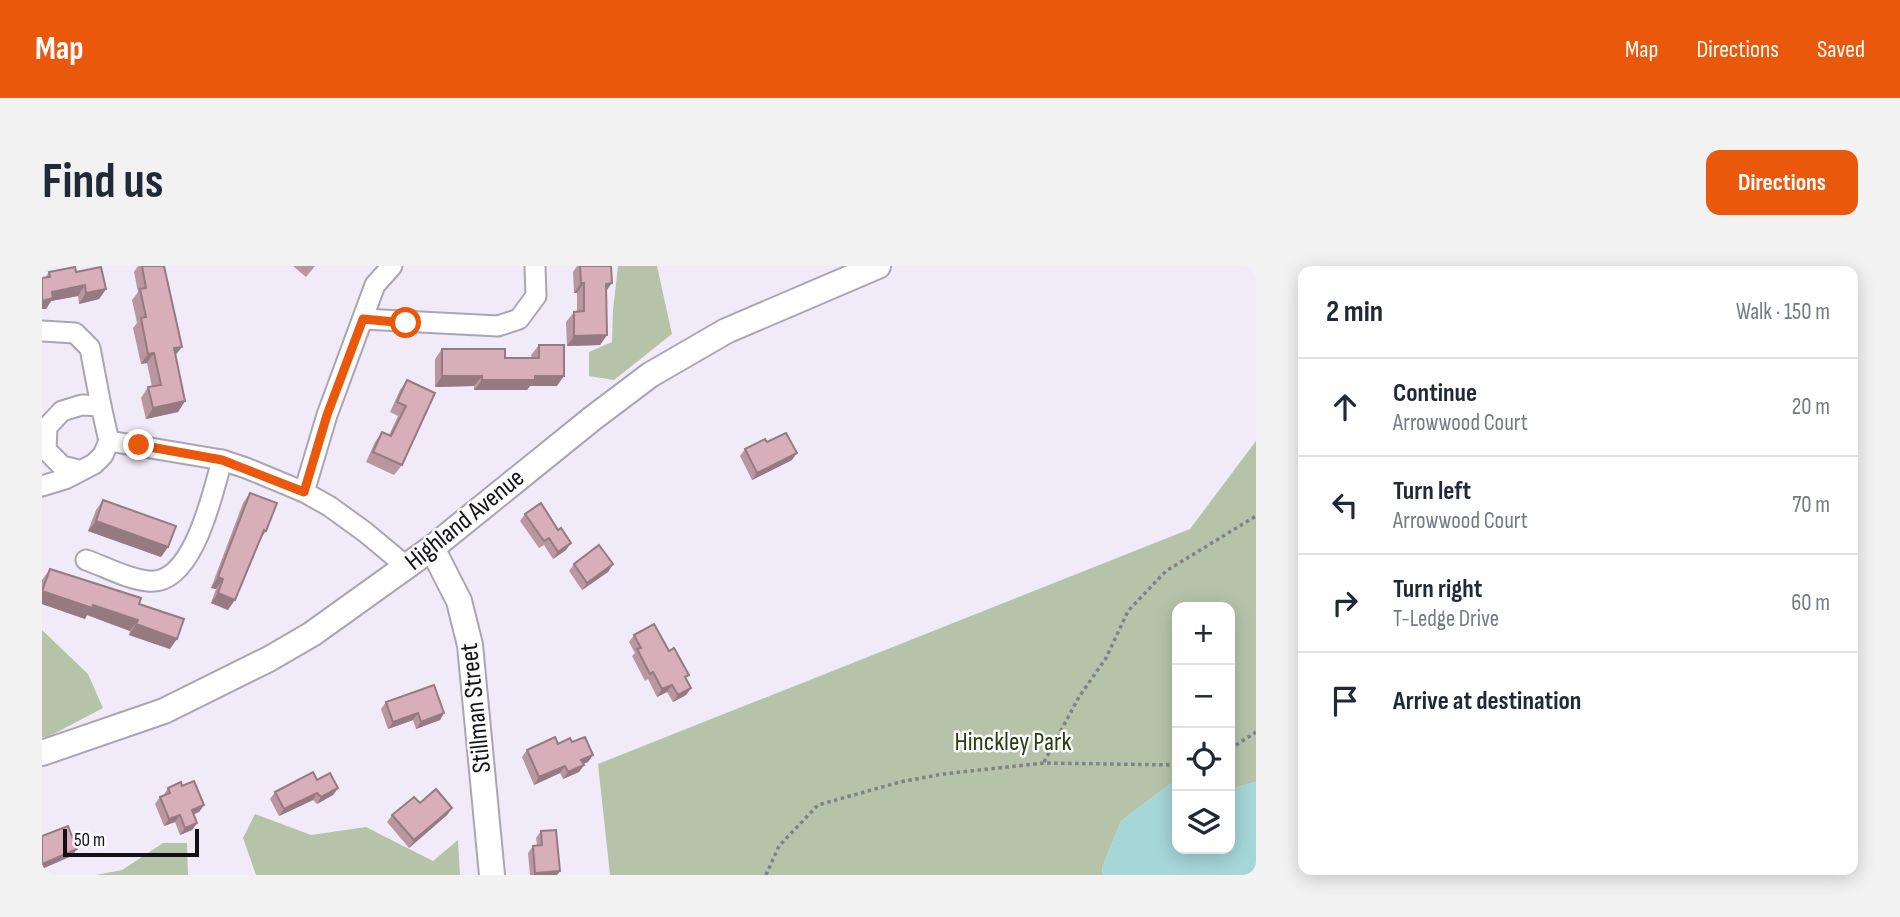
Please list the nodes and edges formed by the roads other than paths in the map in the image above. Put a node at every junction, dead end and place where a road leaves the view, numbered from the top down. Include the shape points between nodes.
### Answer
1 (392, 266) edge
2 (535, 266) edge
3 (877, 266) edge
4 (363, 319) junction
5 (42, 331) edge
6 (101, 406) junction
7 (109, 441) junction
8 (222, 460) junction
9 (78, 470) junction
10 (42, 486) edge
11 (304, 492) junction
12 (432, 548) junction
13 (86, 560) dead end
14 (407, 567) junction
15 (42, 753) edge
16 (492, 875) edge

1 - 4 street via 375,285
2 - 4 street via 536,296 519,319 498,326
3 - 12 street, Highland Avenue via 726,331 650,375
4 - 11 street
5 - 6 street via 75,333 90,348
6 - 7 street
6 - 9 street via 62,411 47,428 46,450 62,466
7 - 8 street
7 - 9 street via 94,464
8 - 11 street
8 - 13 street via 206,515 177,573 150,582
9 - 10 street
11 - 14 street via 356,525
12 - 14 street, Highland Avenue
12 - 16 street, Stillman Street via 466,623
14 - 15 street, Highland Avenue via 312,634 248,670 164,711

